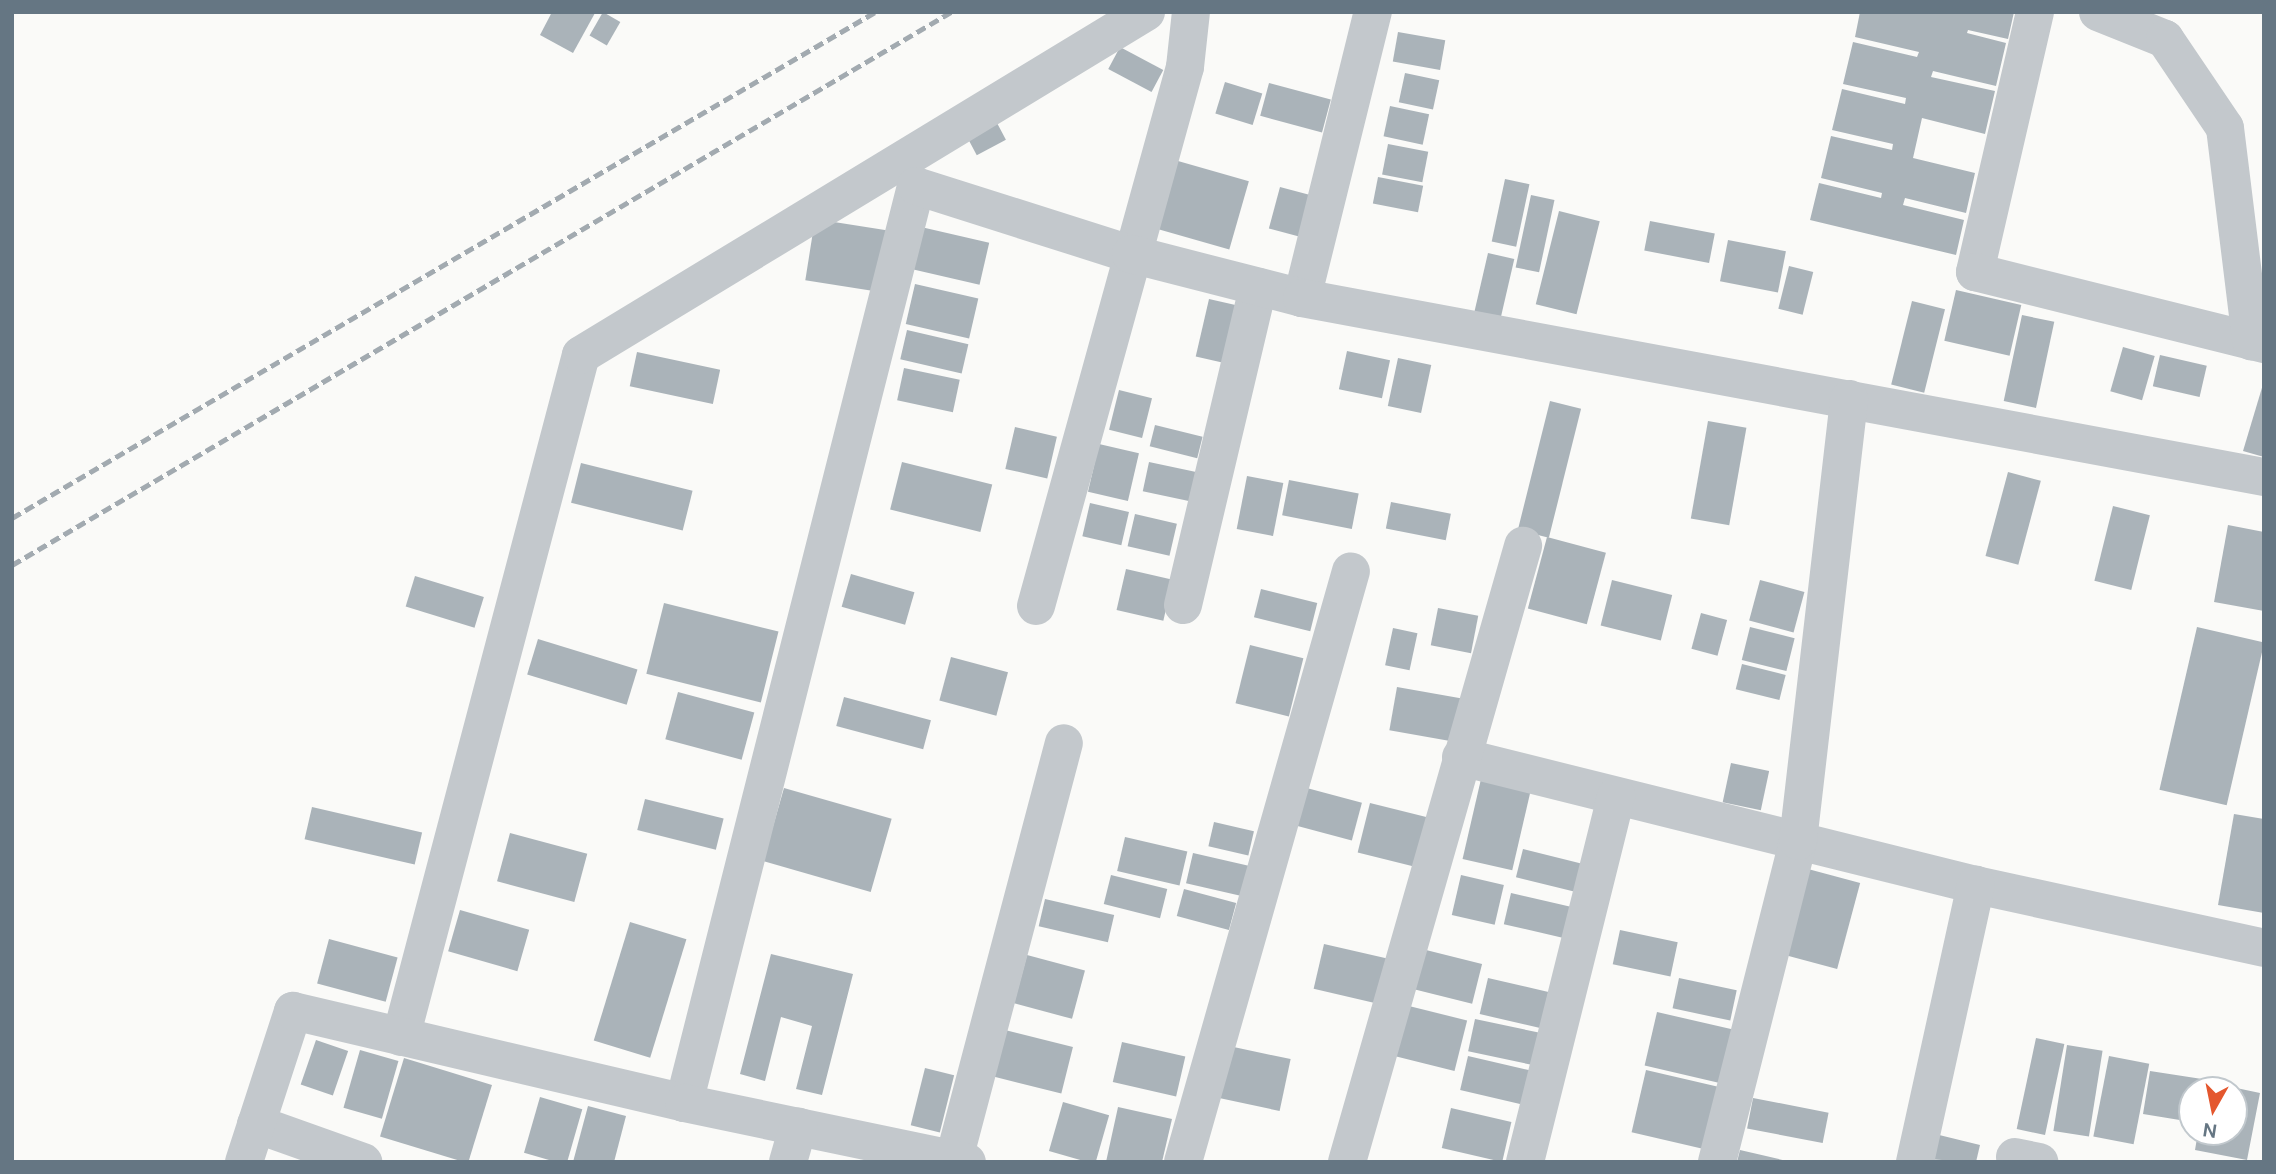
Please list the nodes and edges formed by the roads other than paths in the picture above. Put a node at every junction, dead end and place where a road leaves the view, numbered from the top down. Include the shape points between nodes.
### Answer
1 (1146, 12) edge
2 (1191, 12) edge
3 (1373, 12) edge
4 (2035, 12) edge
5 (2098, 12) edge
6 (1131, 254) junction
7 (1258, 287) junction
8 (1302, 298) junction
9 (2257, 342) edge
10 (1849, 399) junction
11 (2264, 477) edge
12 (1522, 546) dead end
13 (1351, 571) dead end
14 (1183, 605) dead end
15 (1036, 606) dead end
16 (1064, 743) dead end
17 (1461, 757) junction
18 (1616, 796) junction
19 (1798, 841) junction
20 (1976, 885) junction
21 (2264, 948) edge
22 (401, 1037) junction
23 (684, 1103) junction
24 (256, 1124) junction
25 (793, 1144) edge
26 (960, 1160) edge
27 (244, 1162) edge
28 (363, 1162) edge
29 (1183, 1162) edge
30 (1347, 1162) edge
31 (1525, 1162) edge
32 (1717, 1162) edge
33 (1915, 1162) edge

1 - 22 street via 580,355
2 - 6 street via 1185,67
3 - 8 street
4 - 9 street via 1975,272
5 - 9 street via 2165,39 2225,128
6 - 7 street
6 - 15 street
6 - 23 street via 916,186
7 - 8 street
7 - 14 street
8 - 10 street
10 - 11 street
10 - 19 street
12 - 17 street
13 - 29 street
16 - 26 street
17 - 18 street
17 - 30 street
18 - 19 street
18 - 31 street
19 - 20 street
19 - 32 street
20 - 21 street
20 - 33 street
22 - 23 street
22 - 24 street via 293,1011
23 - 25 street
24 - 27 street
24 - 28 street
25 - 26 street

